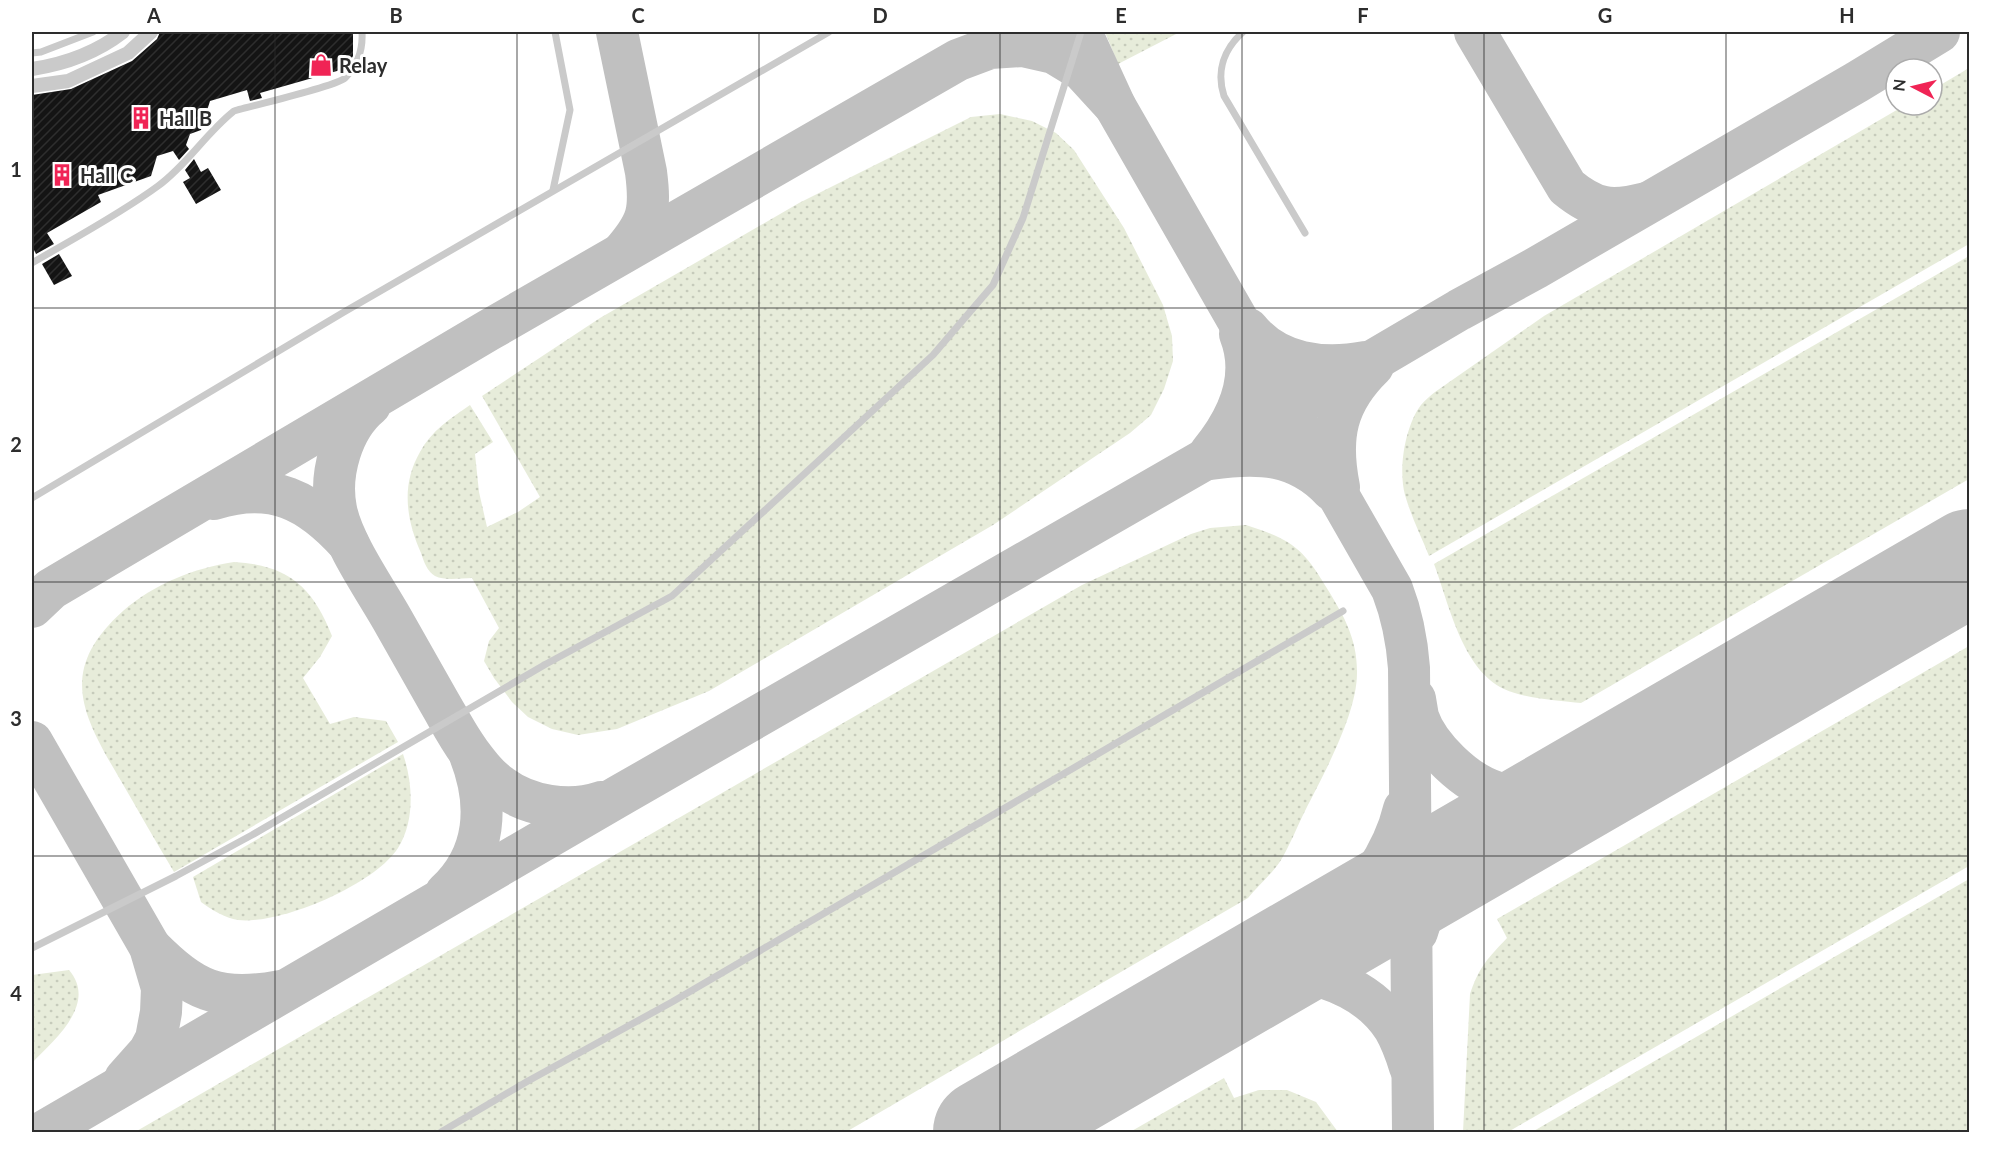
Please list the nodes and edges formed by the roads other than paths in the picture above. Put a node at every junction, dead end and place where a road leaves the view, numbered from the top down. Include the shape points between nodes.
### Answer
1 (72, 32) edge
2 (93, 32) edge
3 (123, 32) edge
4 (151, 32) edge
5 (362, 32) edge
6 (555, 32) edge
7 (829, 32) edge
8 (1082, 32) edge
9 (1243, 32) edge
10 (84, 36) junction
11 (32, 53) edge
12 (32, 69) edge
13 (32, 86) edge
14 (553, 190) junction
15 (1305, 233) dead end
16 (32, 263) edge
17 (32, 498) edge
18 (1343, 611) dead end
19 (32, 948) edge
20 (441, 1132) edge

1 - 10 lane
2 - 10 lane
3 - 12 street via 83,56
4 - 13 street via 128,53 68,81
5 - 16 lane via 363,45 344,80 234,111 159,185
6 - 14 lane via 570,110
7 - 14 lane
8 - 19 lane via 1023,218 993,285 933,355 672,596 546,664 252,835
9 - 15 lane via 1235,39 1221,68 1224,96
10 - 11 lane
14 - 17 lane
18 - 20 lane

